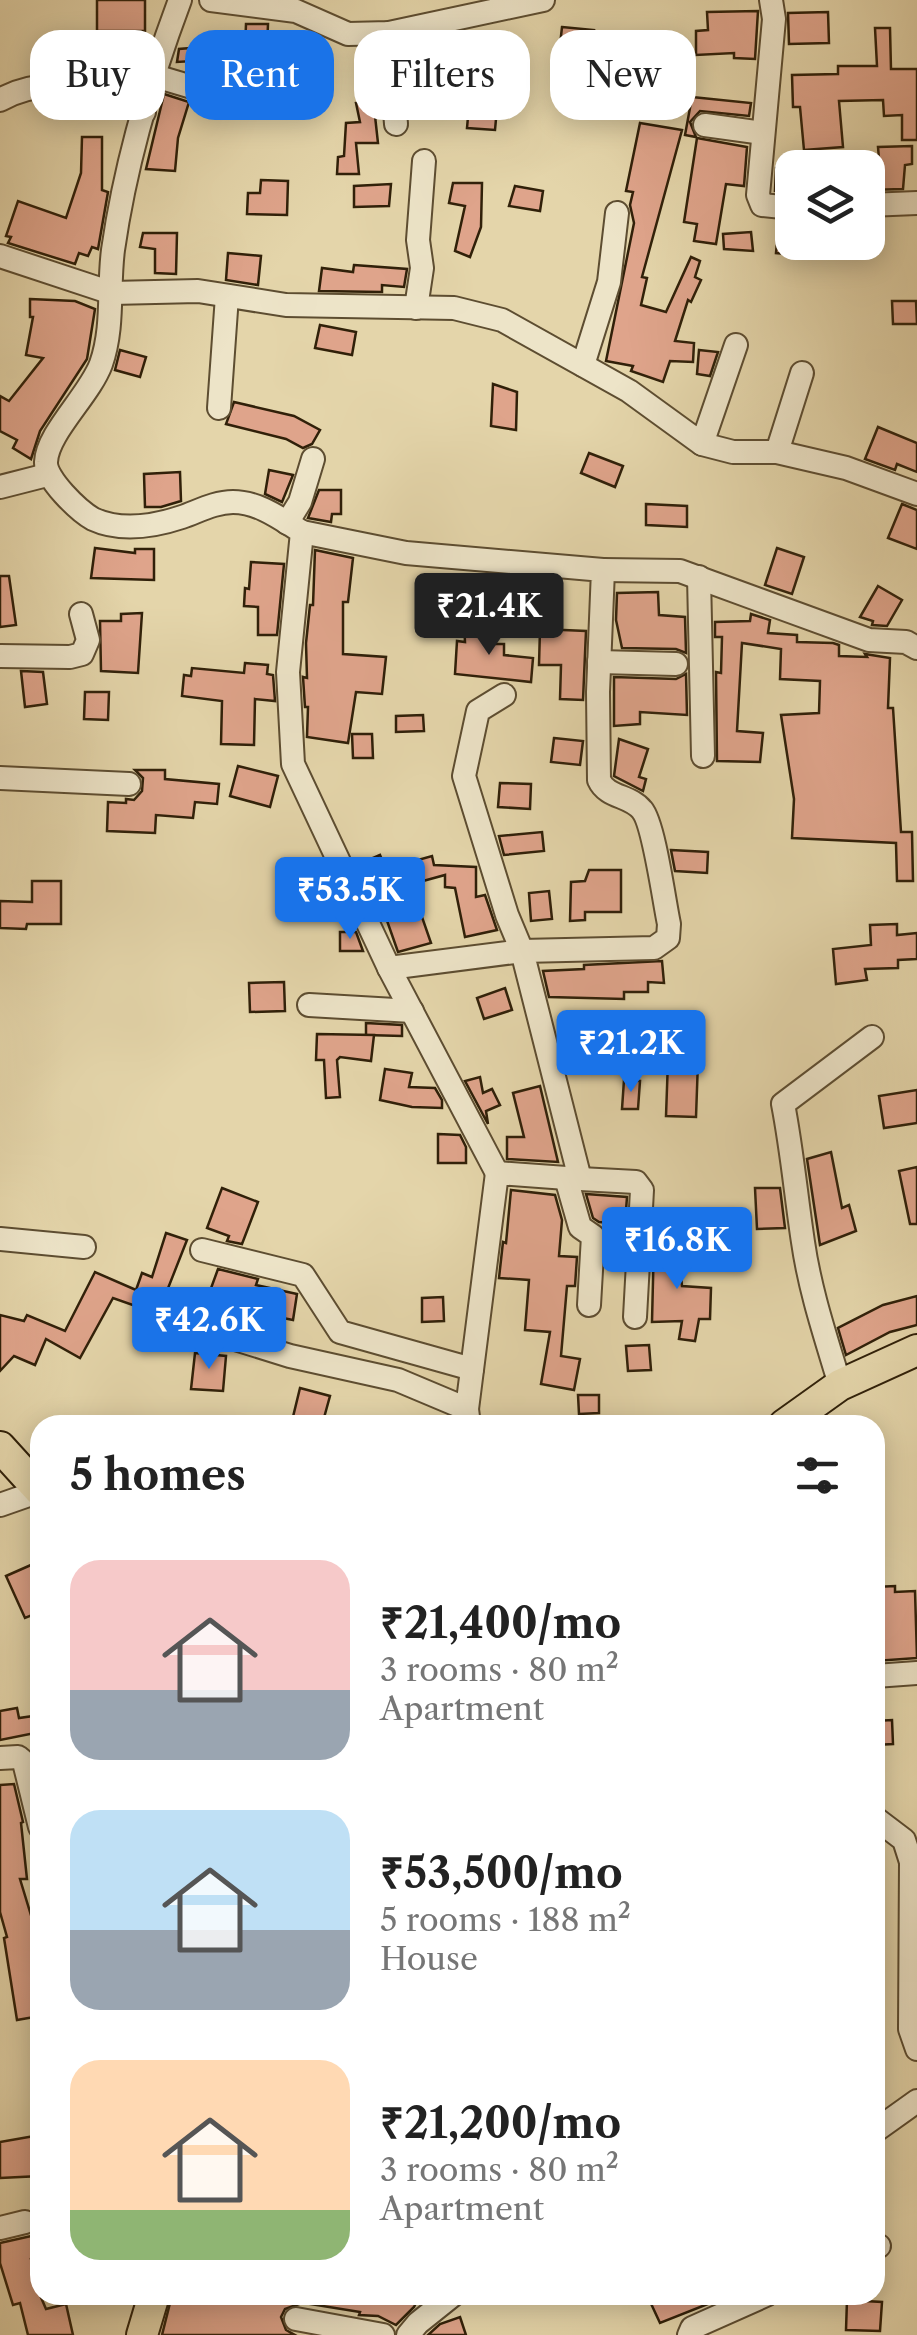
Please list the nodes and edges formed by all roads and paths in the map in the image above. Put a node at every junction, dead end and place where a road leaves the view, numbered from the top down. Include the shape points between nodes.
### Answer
1 (180, 0) edge
2 (211, 0) edge
3 (543, 0) edge
4 (771, 0) edge
5 (502, 4) edge
6 (403, 30) edge
7 (354, 34) edge
8 (165, 44) edge
9 (30, 87) edge
10 (0, 100) edge
11 (142, 120) edge
12 (396, 120) edge
13 (396, 124) dead end
14 (705, 125) dead end
15 (763, 134) junction
16 (424, 161) dead end
17 (917, 203) edge
18 (885, 204) edge
19 (775, 206) edge
20 (617, 212) dead end
21 (0, 256) edge
22 (112, 294) junction
23 (226, 296) junction
24 (416, 308) junction
25 (736, 345) dead end
26 (582, 365) junction
27 (802, 373) dead end
28 (219, 408) dead end
29 (702, 444) junction
30 (777, 452) junction
31 (314, 459) dead end
32 (48, 474) junction
33 (0, 487) edge
34 (917, 494) edge
35 (295, 527) junction
36 (603, 570) junction
37 (699, 577) junction
38 (81, 614) dead end
39 (917, 648) edge
40 (0, 656) edge
41 (599, 662) junction
42 (676, 664) dead end
43 (504, 695) dead end
44 (703, 756) dead end
45 (0, 778) edge
46 (128, 784) dead end
47 (522, 951) junction
48 (389, 968) junction
49 (309, 1006) dead end
50 (412, 1011) junction
51 (872, 1037) dead end
52 (497, 1173) junction
53 (573, 1178) junction
54 (0, 1239) edge
55 (84, 1248) dead end
56 (202, 1250) dead end
57 (589, 1305) dead end
58 (161, 1316) dead end
59 (635, 1318) dead end
60 (917, 1350) edge
61 (472, 1369) junction
62 (840, 1385) junction
63 (464, 1415) edge
64 (468, 1415) edge
65 (798, 1415) edge
66 (0, 1447) edge
67 (30, 1480) edge
68 (30, 1494) edge
69 (0, 1505) edge
70 (917, 1673) edge
71 (885, 1675) edge
72 (0, 1758) edge
73 (30, 1786) edge
74 (885, 1826) edge
75 (917, 2048) edge
76 (917, 2101) edge
77 (885, 2123) edge
78 (25, 2222) dead end
79 (0, 2228) edge
80 (151, 2305) edge
81 (440, 2305) edge
82 (744, 2305) edge
83 (296, 2320) dead end
84 (142, 2335) edge
85 (383, 2335) edge
86 (408, 2335) edge
87 (690, 2335) edge

1 - 8 street
2 - 7 street via 296,11
3 - 5 street
4 - 15 street
5 - 6 street
9 - 10 street
11 - 22 street via 113,253
12 - 13 street
14 - 15 street
15 - 19 street via 758,195 762,204
16 - 24 street
17 - 18 street
20 - 26 street via 610,282
21 - 22 street
22 - 23 street
22 - 32 street via 101,362 52,438
23 - 24 street via 286,305
23 - 28 street
24 - 26 street via 454,308 502,320
25 - 29 street
26 - 29 street
27 - 30 street
29 - 30 street
30 - 34 street
31 - 35 street
32 - 33 street
32 - 35 street via 92,518 136,528 234,502
35 - 36 street via 406,553
35 - 48 street via 288,672 293,764
36 - 37 street via 663,568
36 - 41 street
37 - 39 street via 868,640
37 - 44 street
38 - 40 street via 88,640 82,654
41 - 42 street
41 - 47 street via 599,780 606,792 631,800 647,816 668,938 654,948
43 - 47 street via 478,711 464,776
45 - 46 street
47 - 48 street
47 - 53 street
48 - 50 street
49 - 50 street
50 - 52 street
51 - 62 street via 784,1104 806,1260
52 - 53 street
52 - 61 street
53 - 57 street via 580,1227 592,1236
53 - 59 street via 636,1182 642,1190
54 - 55 street
56 - 61 street via 304,1275 340,1332
58 - 63 street via 398,1380
60 - 62 main road
61 - 64 street
62 - 65 main road
66 - 67 main road
68 - 69 street
70 - 71 street
72 - 73 street via 24,1762
74 - 75 street via 904,1840 911,1862 910,2029
76 - 77 street
78 - 79 street
80 - 84 main road
81 - 86 street
82 - 87 street via 692,2328
83 - 85 street

